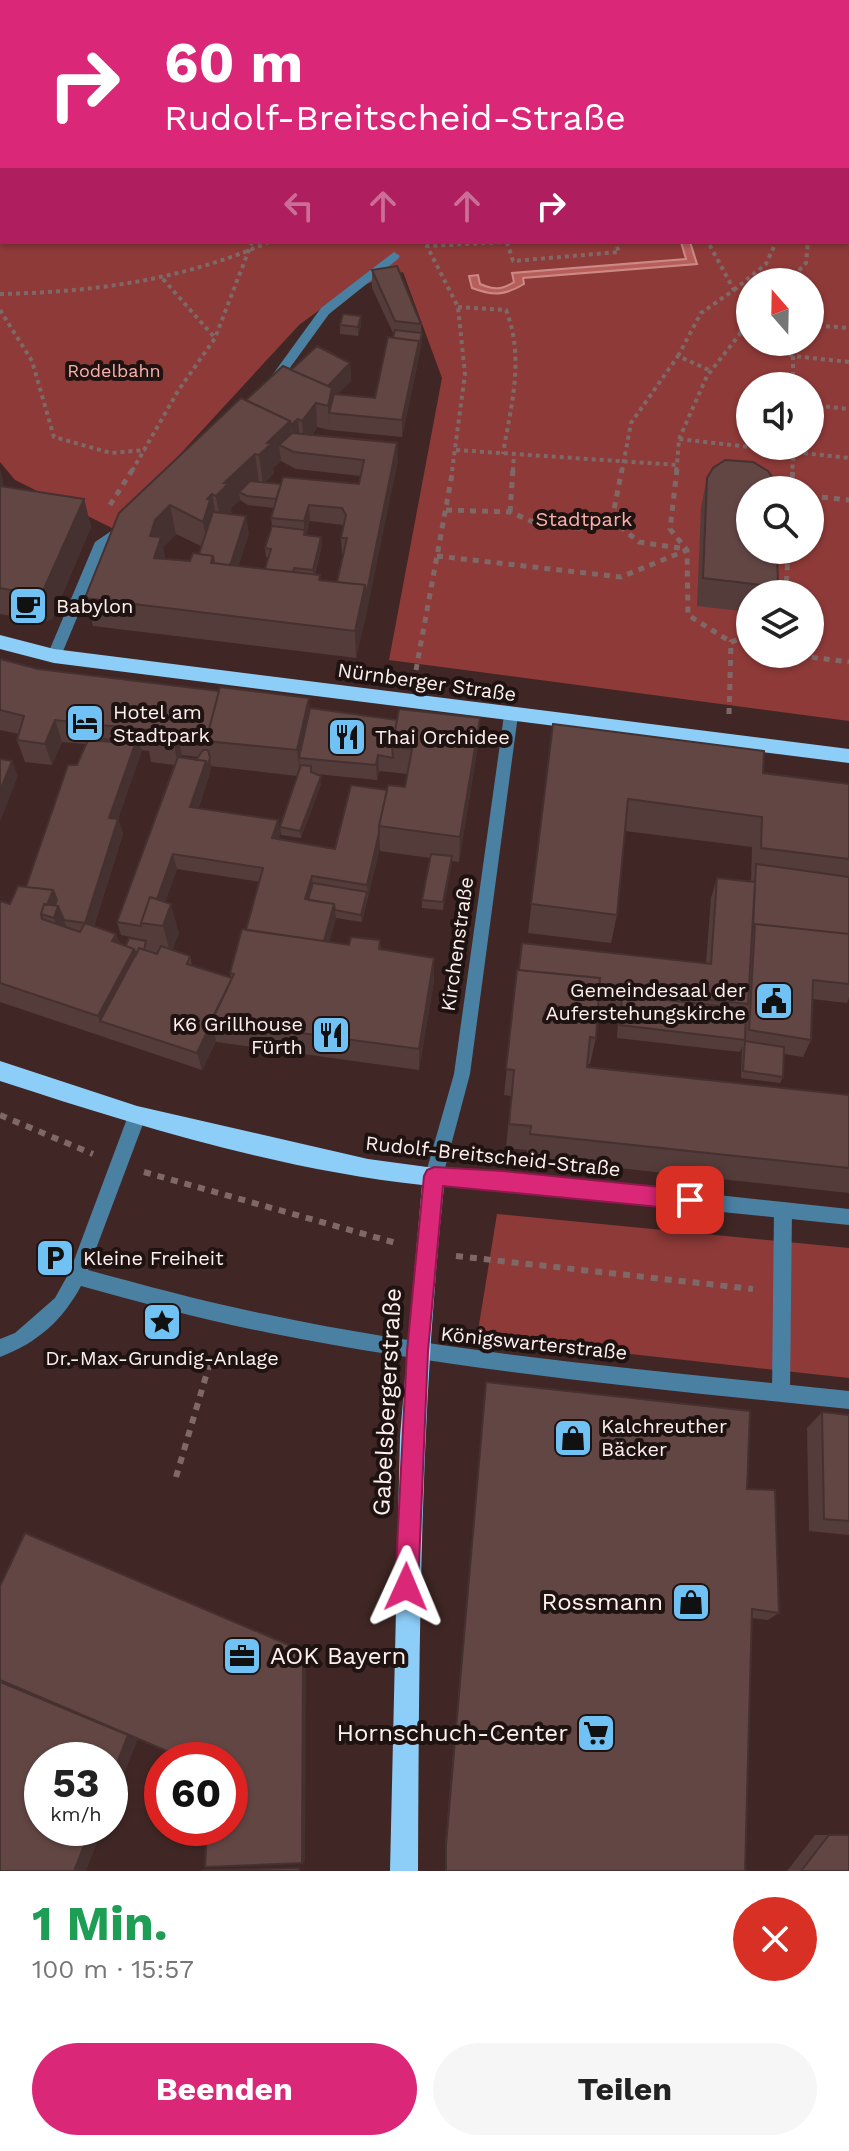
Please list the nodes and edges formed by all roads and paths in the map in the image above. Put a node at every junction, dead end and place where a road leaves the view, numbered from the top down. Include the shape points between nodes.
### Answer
1 (252, 244) edge
2 (265, 244) edge
3 (467, 244) edge
4 (508, 244) edge
5 (616, 244) edge
6 (709, 244) edge
7 (776, 244) edge
8 (808, 244) edge
9 (250, 252) junction
10 (394, 256) dead end
11 (801, 268) edge
12 (163, 279) junction
13 (734, 290) junction
14 (0, 294) edge
15 (458, 307) junction
16 (0, 310) edge
17 (824, 326) edge
18 (849, 328) edge
19 (736, 335) edge
20 (215, 338) junction
21 (678, 356) junction
22 (793, 356) joint
23 (849, 362) edge
24 (709, 370) junction
25 (793, 372) edge
26 (260, 396) edge
27 (824, 406) edge
28 (849, 409) edge
29 (679, 439) junction
30 (736, 444) edge
31 (146, 450) junction
32 (456, 450) junction
33 (503, 454) junction
34 (824, 454) edge
35 (514, 455) junction
36 (849, 458) edge
37 (623, 462) junction
38 (677, 465) junction
39 (824, 497) edge
40 (849, 500) edge
41 (446, 510) junction
42 (510, 512) junction
43 (136, 516) edge
44 (612, 520) junction
45 (100, 545) junction
46 (687, 550) junction
47 (437, 556) junction
48 (736, 640) edge
49 (0, 642) edge
50 (731, 642) junction
51 (54, 656) junction
52 (824, 659) edge
53 (849, 662) edge
54 (416, 670) dead end
55 (511, 715) junction
56 (728, 742) junction
57 (849, 756) edge
58 (0, 1071) edge
59 (0, 1115) edge
60 (137, 1116) junction
61 (101, 1158) dead end
62 (145, 1172) dead end
63 (434, 1176) junction
64 (783, 1210) junction
65 (849, 1217) edge
66 (425, 1253) junction
67 (77, 1276) junction
68 (781, 1292) junction
69 (0, 1348) edge
70 (417, 1351) junction
71 (211, 1359) dead end
72 (781, 1392) junction
73 (849, 1400) edge
74 (176, 1477) dead end
75 (404, 1871) edge

1 - 9 path
2 - 9 path
3 - 15 path via 427,246
4 - 5 path via 513,261 619,252
6 - 13 path
7 - 13 path via 762,269
8 - 11 path
9 - 12 path
9 - 20 path
10 - 26 street via 325,311 282,374
12 - 14 path
12 - 20 path
13 - 21 path via 701,313
15 - 32 path via 465,374
15 - 33 path via 506,310 515,329 516,371
16 - 31 path via 32,361 54,437 111,453
17 - 18 path
19 - 24 path
20 - 31 path
21 - 24 path
21 - 37 path via 631,423
22 - 23 path
22 - 25 path
24 - 29 path
27 - 28 path
29 - 30 path
29 - 38 path
31 - 45 path via 95,528
32 - 33 path
32 - 41 path
33 - 35 path
34 - 36 path
35 - 37 path
35 - 42 path
37 - 38 path
37 - 44 path
38 - 46 path via 670,529
39 - 40 path
41 - 42 path
41 - 47 path
42 - 44 path via 559,527
43 - 45 street
44 - 46 path via 639,542
45 - 51 street
46 - 47 path via 621,577
46 - 50 path via 688,615
47 - 54 path
48 - 50 path
49 - 51 main road, Nürnberger Straße
50 - 56 path
51 - 55 main road, Nürnberger Straße via 239,686
52 - 53 path
55 - 56 main road, Nürnberger Straße
55 - 63 street, Kirchenstraße via 462,1074
56 - 57 main road, Nürnberger Straße
58 - 60 main road, Rudolf-Breitscheid-Straße
59 - 61 path
60 - 63 main road, Rudolf-Breitscheid-Straße via 368,1169
60 - 67 street
62 - 66 path
63 - 64 street, Rudolf-Breitscheid-Straße
63 - 66 main road, Gabelsbergerstraße
64 - 65 street, Rudolf-Breitscheid-Straße
64 - 68 street
66 - 68 path
66 - 70 main road, Gabelsbergerstraße
67 - 69 street via 61,1304 40,1325
67 - 70 street, Königswarterstraße via 325,1336
68 - 72 street
70 - 72 street, Königswarterstraße
70 - 75 main road, Gabelsbergerstraße via 406,1559
71 - 74 path
72 - 73 street, Königswarterstraße

